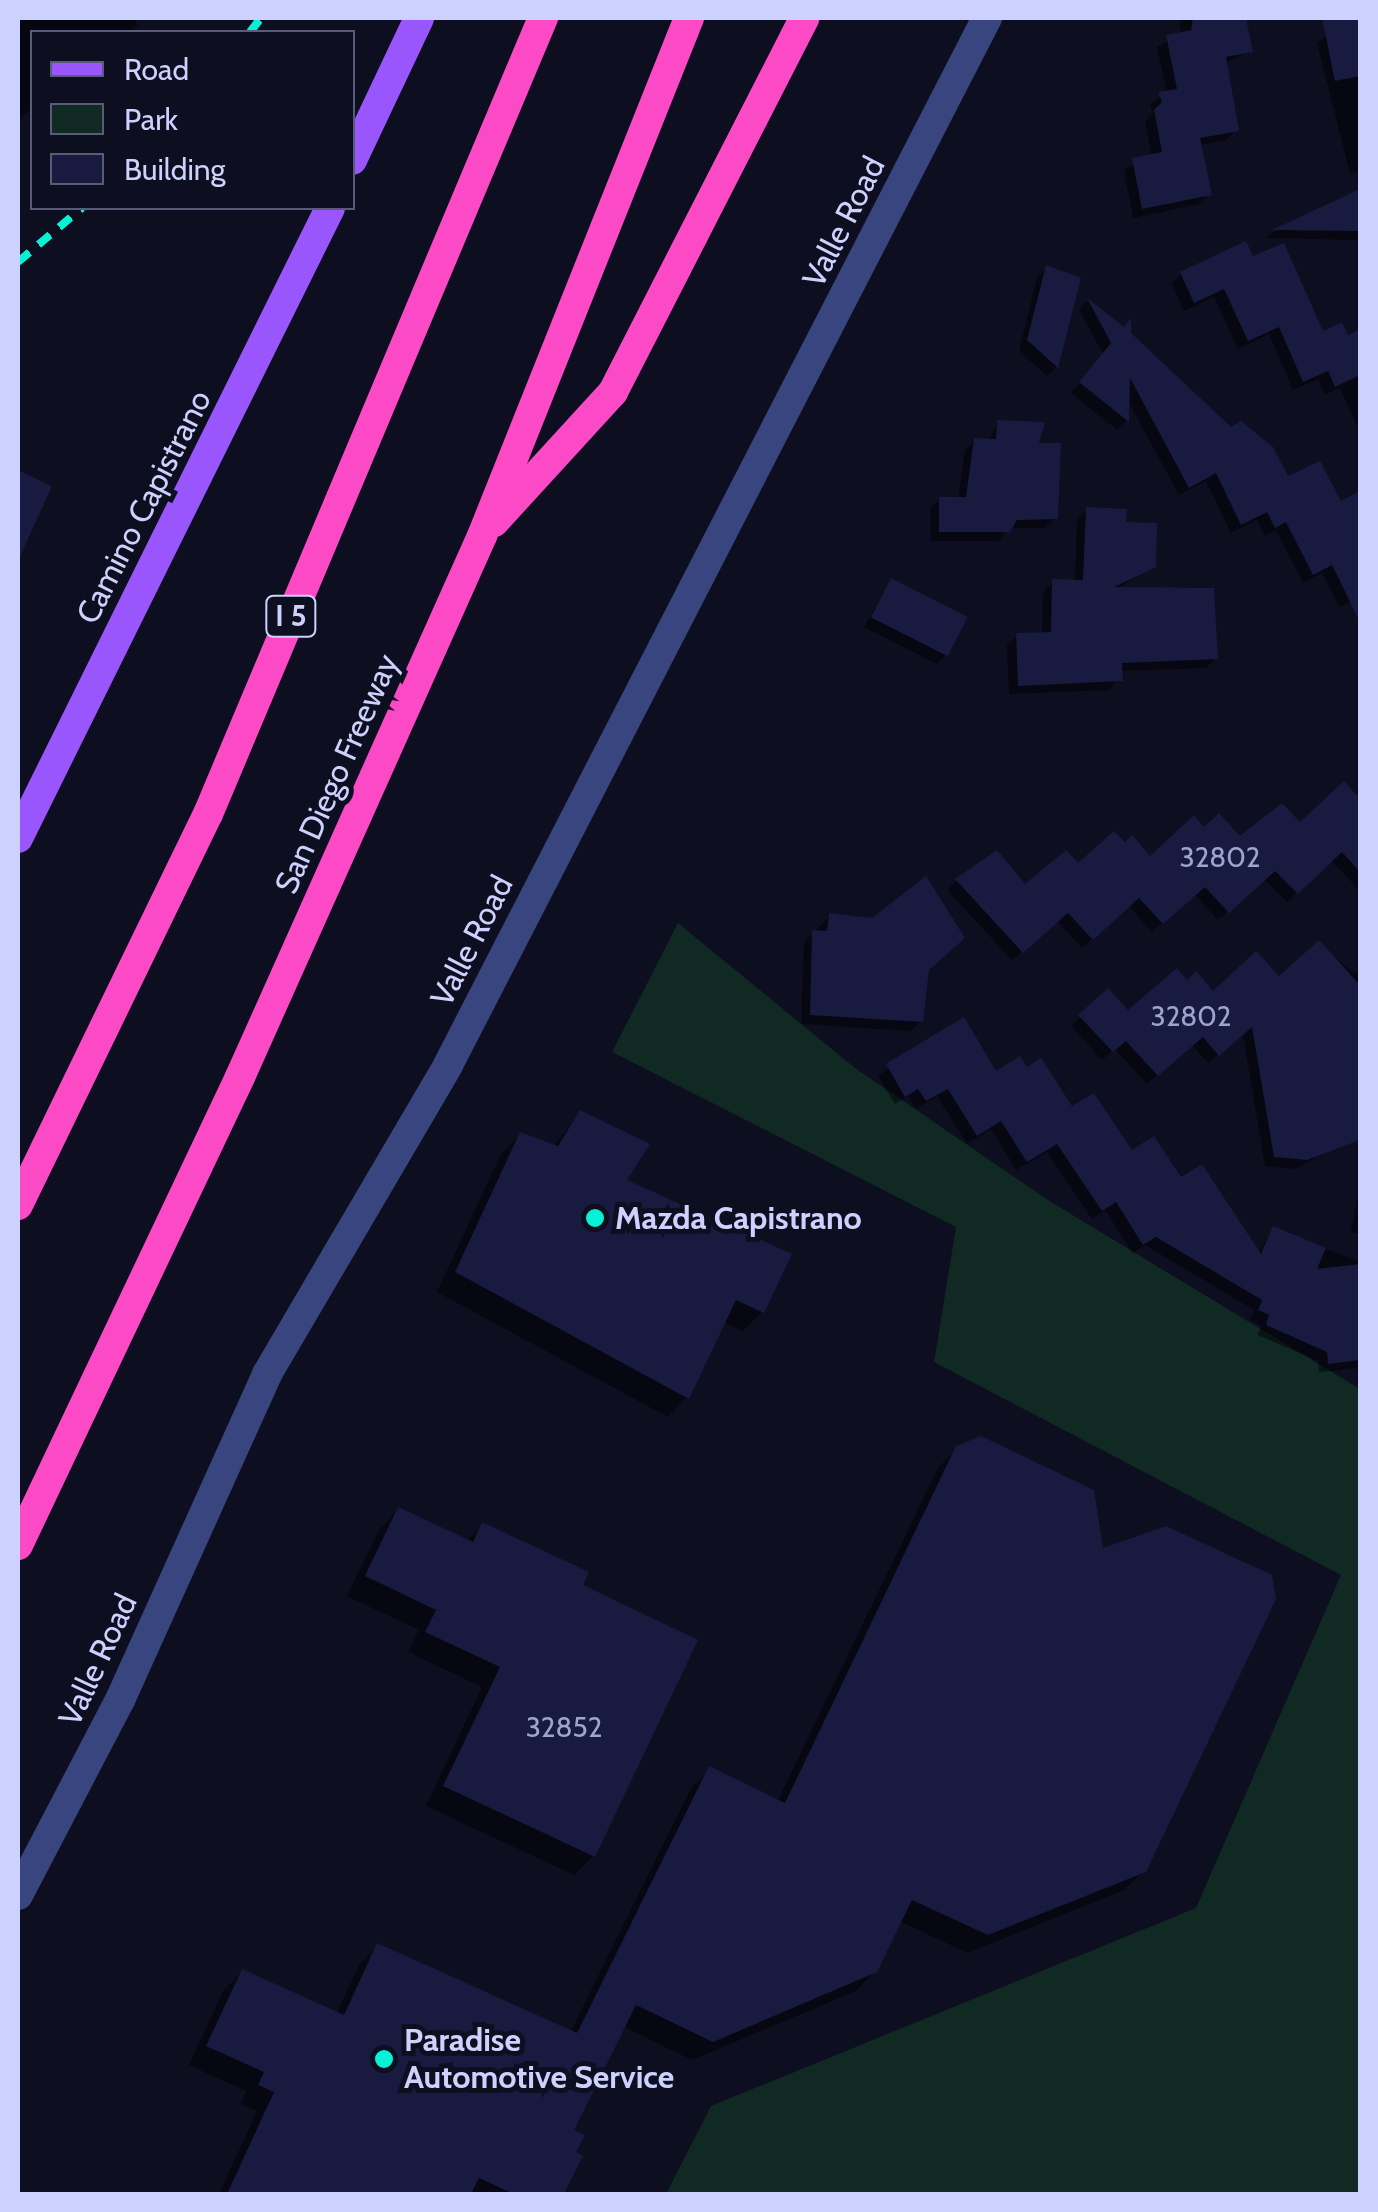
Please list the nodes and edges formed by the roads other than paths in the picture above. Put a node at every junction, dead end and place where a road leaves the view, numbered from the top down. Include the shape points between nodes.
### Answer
1 (419, 18) edge
2 (543, 18) edge
3 (690, 18) edge
4 (804, 18) edge
5 (986, 18) edge
6 (355, 154) edge
7 (329, 210) edge
8 (482, 536) junction
9 (18, 838) edge
10 (18, 1205) edge
11 (18, 1544) edge
12 (18, 1894) edge

1 - 6 main road
2 - 10 highway, I 5 via 208,814
3 - 8 highway, San Diego Freeway
4 - 8 highway via 613,392
5 - 12 street, Valle Road via 448,1065 267,1374 120,1700
7 - 9 main road, Camino Capistrano
8 - 11 highway, San Diego Freeway via 240,1077

